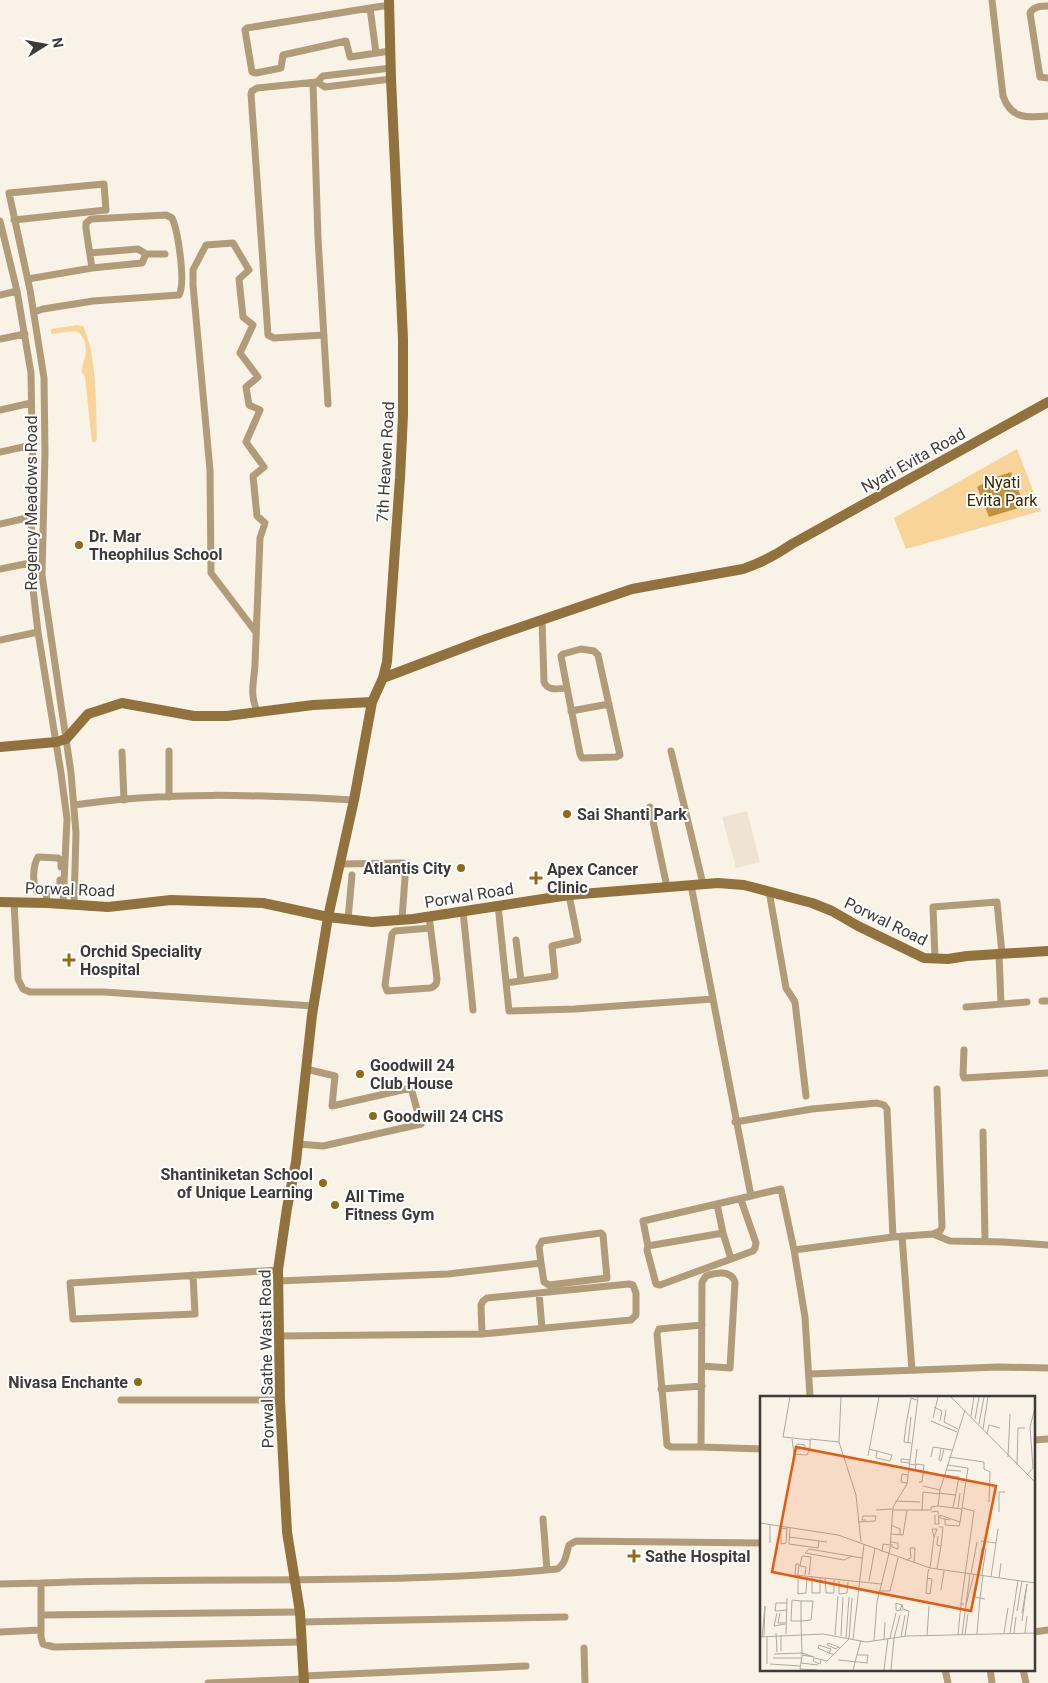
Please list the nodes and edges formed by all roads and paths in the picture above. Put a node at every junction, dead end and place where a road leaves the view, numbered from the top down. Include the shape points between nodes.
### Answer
1 (992, 0) edge
2 (390, 2) edge
3 (1048, 6) edge
4 (370, 8) junction
5 (390, 51) junction
6 (376, 53) junction
7 (391, 68) junction
8 (1048, 78) edge
9 (391, 79) junction
10 (315, 82) junction
11 (1048, 116) edge
12 (14, 220) junction
13 (0, 221) edge
14 (90, 253) junction
15 (146, 254) junction
16 (165, 254) dead end
17 (92, 268) junction
18 (28, 279) junction
19 (17, 291) junction
20 (0, 295) edge
21 (34, 312) junction
22 (25, 334) junction
23 (324, 335) junction
24 (0, 339) edge
25 (1048, 402) edge
26 (31, 403) junction
27 (328, 404) dead end
28 (0, 410) edge
29 (32, 445) junction
30 (0, 452) edge
31 (31, 517) junction
32 (0, 524) edge
33 (30, 563) junction
34 (0, 569) edge
35 (542, 620) junction
36 (255, 631) junction
37 (38, 632) junction
38 (0, 640) edge
39 (383, 678) junction
40 (567, 688) junction
41 (372, 702) junction
42 (608, 704) junction
43 (571, 711) junction
44 (258, 713) junction
45 (61, 740) junction
46 (0, 747) edge
47 (169, 751) dead end
48 (671, 751) dead end
49 (122, 752) dead end
50 (169, 797) junction
51 (124, 800) junction
52 (354, 800) junction
53 (74, 806) junction
54 (650, 807) dead end
55 (340, 864) junction
56 (352, 875) dead end
57 (703, 884) junction
58 (691, 885) junction
59 (667, 887) junction
60 (46, 892) junction
61 (769, 892) junction
62 (569, 895) junction
63 (0, 902) edge
64 (14, 902) junction
65 (47, 902) junction
66 (68, 905) junction
67 (498, 905) junction
68 (463, 911) junction
69 (429, 916) junction
70 (328, 917) junction
71 (348, 919) junction
72 (402, 919) junction
73 (430, 928) junction
74 (516, 940) dead end
75 (1048, 951) edge
76 (1001, 954) junction
77 (936, 958) junction
78 (521, 981) junction
79 (506, 983) junction
80 (712, 998) junction
81 (1027, 1002) dead end
82 (1001, 1004) junction
83 (313, 1006) junction
84 (966, 1007) dead end
85 (473, 1010) dead end
86 (964, 1050) dead end
87 (306, 1069) junction
88 (1048, 1073) edge
89 (937, 1089) dead end
90 (806, 1096) dead end
91 (735, 1122) junction
92 (983, 1132) dead end
93 (298, 1144) junction
94 (751, 1196) junction
95 (741, 1200) junction
96 (717, 1204) junction
97 (723, 1233) junction
98 (933, 1234) junction
99 (902, 1236) junction
100 (893, 1237) junction
101 (985, 1241) junction
102 (1048, 1245) edge
103 (648, 1246) junction
104 (794, 1250) junction
105 (731, 1259) junction
106 (541, 1263) junction
107 (278, 1270) junction
108 (193, 1275) junction
109 (278, 1281) junction
110 (539, 1293) junction
111 (702, 1325) junction
112 (542, 1328) junction
113 (482, 1334) junction
114 (279, 1336) junction
115 (702, 1366) junction
116 (1048, 1368) edge
117 (912, 1370) junction
118 (808, 1374) junction
119 (702, 1386) junction
120 (662, 1388) junction
121 (810, 1396) edge
122 (121, 1400) dead end
123 (280, 1400) junction
124 (702, 1447) junction
125 (760, 1449) edge
126 (543, 1519) dead end
127 (760, 1543) edge
128 (547, 1570) junction
129 (295, 1579) junction
130 (41, 1583) junction
131 (0, 1584) edge
132 (41, 1616) junction
133 (565, 1616) dead end
134 (300, 1617) junction
135 (41, 1630) junction
136 (0, 1632) edge
137 (302, 1642) junction
138 (584, 1648) dead end
139 (526, 1666) dead end
140 (945, 1670) edge
141 (990, 1670) edge
142 (1023, 1670) edge
143 (304, 1679) edge
144 (208, 1683) edge
145 (585, 1683) edge
146 (948, 1683) edge
147 (992, 1683) edge
148 (1026, 1683) edge

1 - 11 street via 1006,103 1019,116
2 - 4 street
2 - 5 street, 7th Heaven Road
3 - 8 street via 1038,7 1030,13 1040,77
4 - 6 street
4 - 6 street via 245,30 252,72 256,73 281,68 283,55 346,40 350,57
5 - 6 street
5 - 7 street, 7th Heaven Road
7 - 9 street, 7th Heaven Road
7 - 10 street via 323,76
9 - 10 street via 325,86
9 - 39 street, 7th Heaven Road via 403,339 403,416 388,652
10 - 23 street via 318,238
10 - 23 street via 257,88 252,91 251,98 268,335 274,338
12 - 12 street, Regency Meadows Road via 106,210 104,184 9,193
12 - 18 street, Regency Meadows Road
13 - 19 street
14 - 15 street via 138,249
14 - 17 street
14 - 21 street via 86,223 91,219 166,215 172,218 179,240 182,290 179,295 93,301
15 - 16 street
15 - 17 street via 142,263
17 - 18 street
18 - 21 street, Regency Meadows Road
19 - 20 street
19 - 22 street
21 - 45 street, Regency Meadows Road via 44,378 42,575
22 - 24 street
22 - 26 street via 31,373
23 - 27 street
25 - 35 street, Nyati Evita Road via 772,557 743,569 632,588
26 - 28 street
26 - 29 street
29 - 30 street
29 - 31 street
31 - 32 street
31 - 33 street
33 - 34 street
33 - 37 street
35 - 39 street, Nyati Evita Road
35 - 40 street via 544,682 548,688
36 - 36 street via 260,538 265,523 257,516 253,476 264,467 246,442 260,410 249,405 246,387 258,377 240,353 253,325 243,317 239,279 249,270 233,243 206,245 193,270 193,285 210,470 211,573
36 - 44 street via 252,694
37 - 38 street
37 - 45 street
39 - 41 street, 7th Heaven Road
40 - 42 street via 562,654 594,651 598,655
40 - 43 street
41 - 44 street via 314,705
41 - 52 street, 7th Heaven Road
42 - 43 street
42 - 43 street via 620,755 616,757 582,758
44 - 45 street via 194,716 122,703 88,714
45 - 46 street
45 - 53 street, Regency Meadows Road
45 - 66 street
47 - 50 street
48 - 57 street
49 - 51 street
50 - 51 street
50 - 52 street via 269,796
51 - 53 street
52 - 55 street, 7th Heaven Road
53 - 66 street, Regency Meadows Road via 76,833
54 - 59 street
55 - 70 street, 7th Heaven Road
55 - 72 street via 403,863
56 - 71 street
57 - 58 street, Porwal Road
57 - 61 street, Porwal Road via 744,884
58 - 59 street, Porwal Road
58 - 80 street
59 - 62 street, Porwal Road
60 - 60 street via 37,892 34,888 35,861 38,857 58,858 61,861 60,889
60 - 65 street
61 - 77 street, Porwal Road via 832,910 906,950 924,958
61 - 90 street via 786,988 795,1002
62 - 67 street, Porwal Road
62 - 78 street via 578,941 552,946 555,976
63 - 64 street, Porwal Road
64 - 65 street, Porwal Road
64 - 83 street via 18,979 23,989 30,992 104,992
65 - 66 street, Porwal Road
66 - 70 street, Porwal Road via 108,907 171,900 263,903
67 - 68 street, Porwal Road
67 - 79 street
68 - 69 street, Porwal Road
68 - 85 street
69 - 72 street, Porwal Road
69 - 73 street
70 - 71 street, Porwal Road
70 - 83 street, Porwal Sathe Wasti Road
71 - 72 street, Porwal Road via 372,922
73 - 73 street via 437,983 430,988 387,991 385,985 392,934
74 - 78 street
75 - 76 street, Porwal Road
76 - 77 street, Porwal Road
76 - 77 street via 997,902 932,907
76 - 82 street
78 - 79 street
79 - 80 street via 509,1011
80 - 91 street
81 - 82 street
82 - 84 street
83 - 87 street, Porwal Sathe Wasti Road
86 - 88 street via 964,1078
87 - 93 street, Porwal Sathe Wasti Road
87 - 93 street via 335,1076 332,1106 411,1088 421,1124 323,1146
89 - 98 street via 942,1227
91 - 94 street
91 - 100 street via 812,1109 884,1104 887,1109
92 - 101 street
93 - 107 street, Porwal Sathe Wasti Road
94 - 95 street
94 - 104 street via 781,1189
95 - 96 street
95 - 105 street via 756,1243 753,1251
96 - 97 street
96 - 103 street via 643,1222
97 - 103 street
97 - 105 street
98 - 99 street
98 - 101 street via 950,1240
99 - 100 street
99 - 117 street
100 - 104 street
101 - 102 street
103 - 105 street via 654,1279 660,1285
104 - 118 street via 805,1317
106 - 106 street via 539,1247 542,1241 603,1235 607,1278 549,1286 544,1282
106 - 109 street via 448,1274
107 - 108 street
107 - 109 street, Porwal Sathe Wasti Road
108 - 108 street via 70,1283 72,1319 195,1314
109 - 114 street, Porwal Sathe Wasti Road
110 - 112 street
110 - 112 street via 629,1284 634,1285 636,1293 636,1315 632,1320
110 - 113 street via 487,1298 481,1305
111 - 115 street
111 - 115 street via 703,1279 710,1275 731,1275 735,1282 730,1368
111 - 120 street via 657,1331
112 - 113 street
113 - 114 street
114 - 123 street, Porwal Sathe Wasti Road
115 - 119 street
116 - 117 street
117 - 118 street
118 - 121 street
119 - 120 street
119 - 124 street
120 - 124 street via 668,1445
122 - 123 street
123 - 129 street, Porwal Sathe Wasti Road via 287,1532
124 - 125 street
126 - 128 street
127 - 128 street via 576,1541 569,1545 561,1566
128 - 129 street
129 - 130 street
129 - 134 street, Porwal Sathe Wasti Road
130 - 131 street
130 - 132 street
132 - 134 street
132 - 135 street
133 - 134 street
134 - 137 street, Porwal Sathe Wasti Road
135 - 136 street
135 - 137 street via 43,1644 54,1646
137 - 143 street, Porwal Sathe Wasti Road
138 - 145 street
139 - 143 street
140 - 146 street
141 - 147 street
142 - 148 street
143 - 144 street

